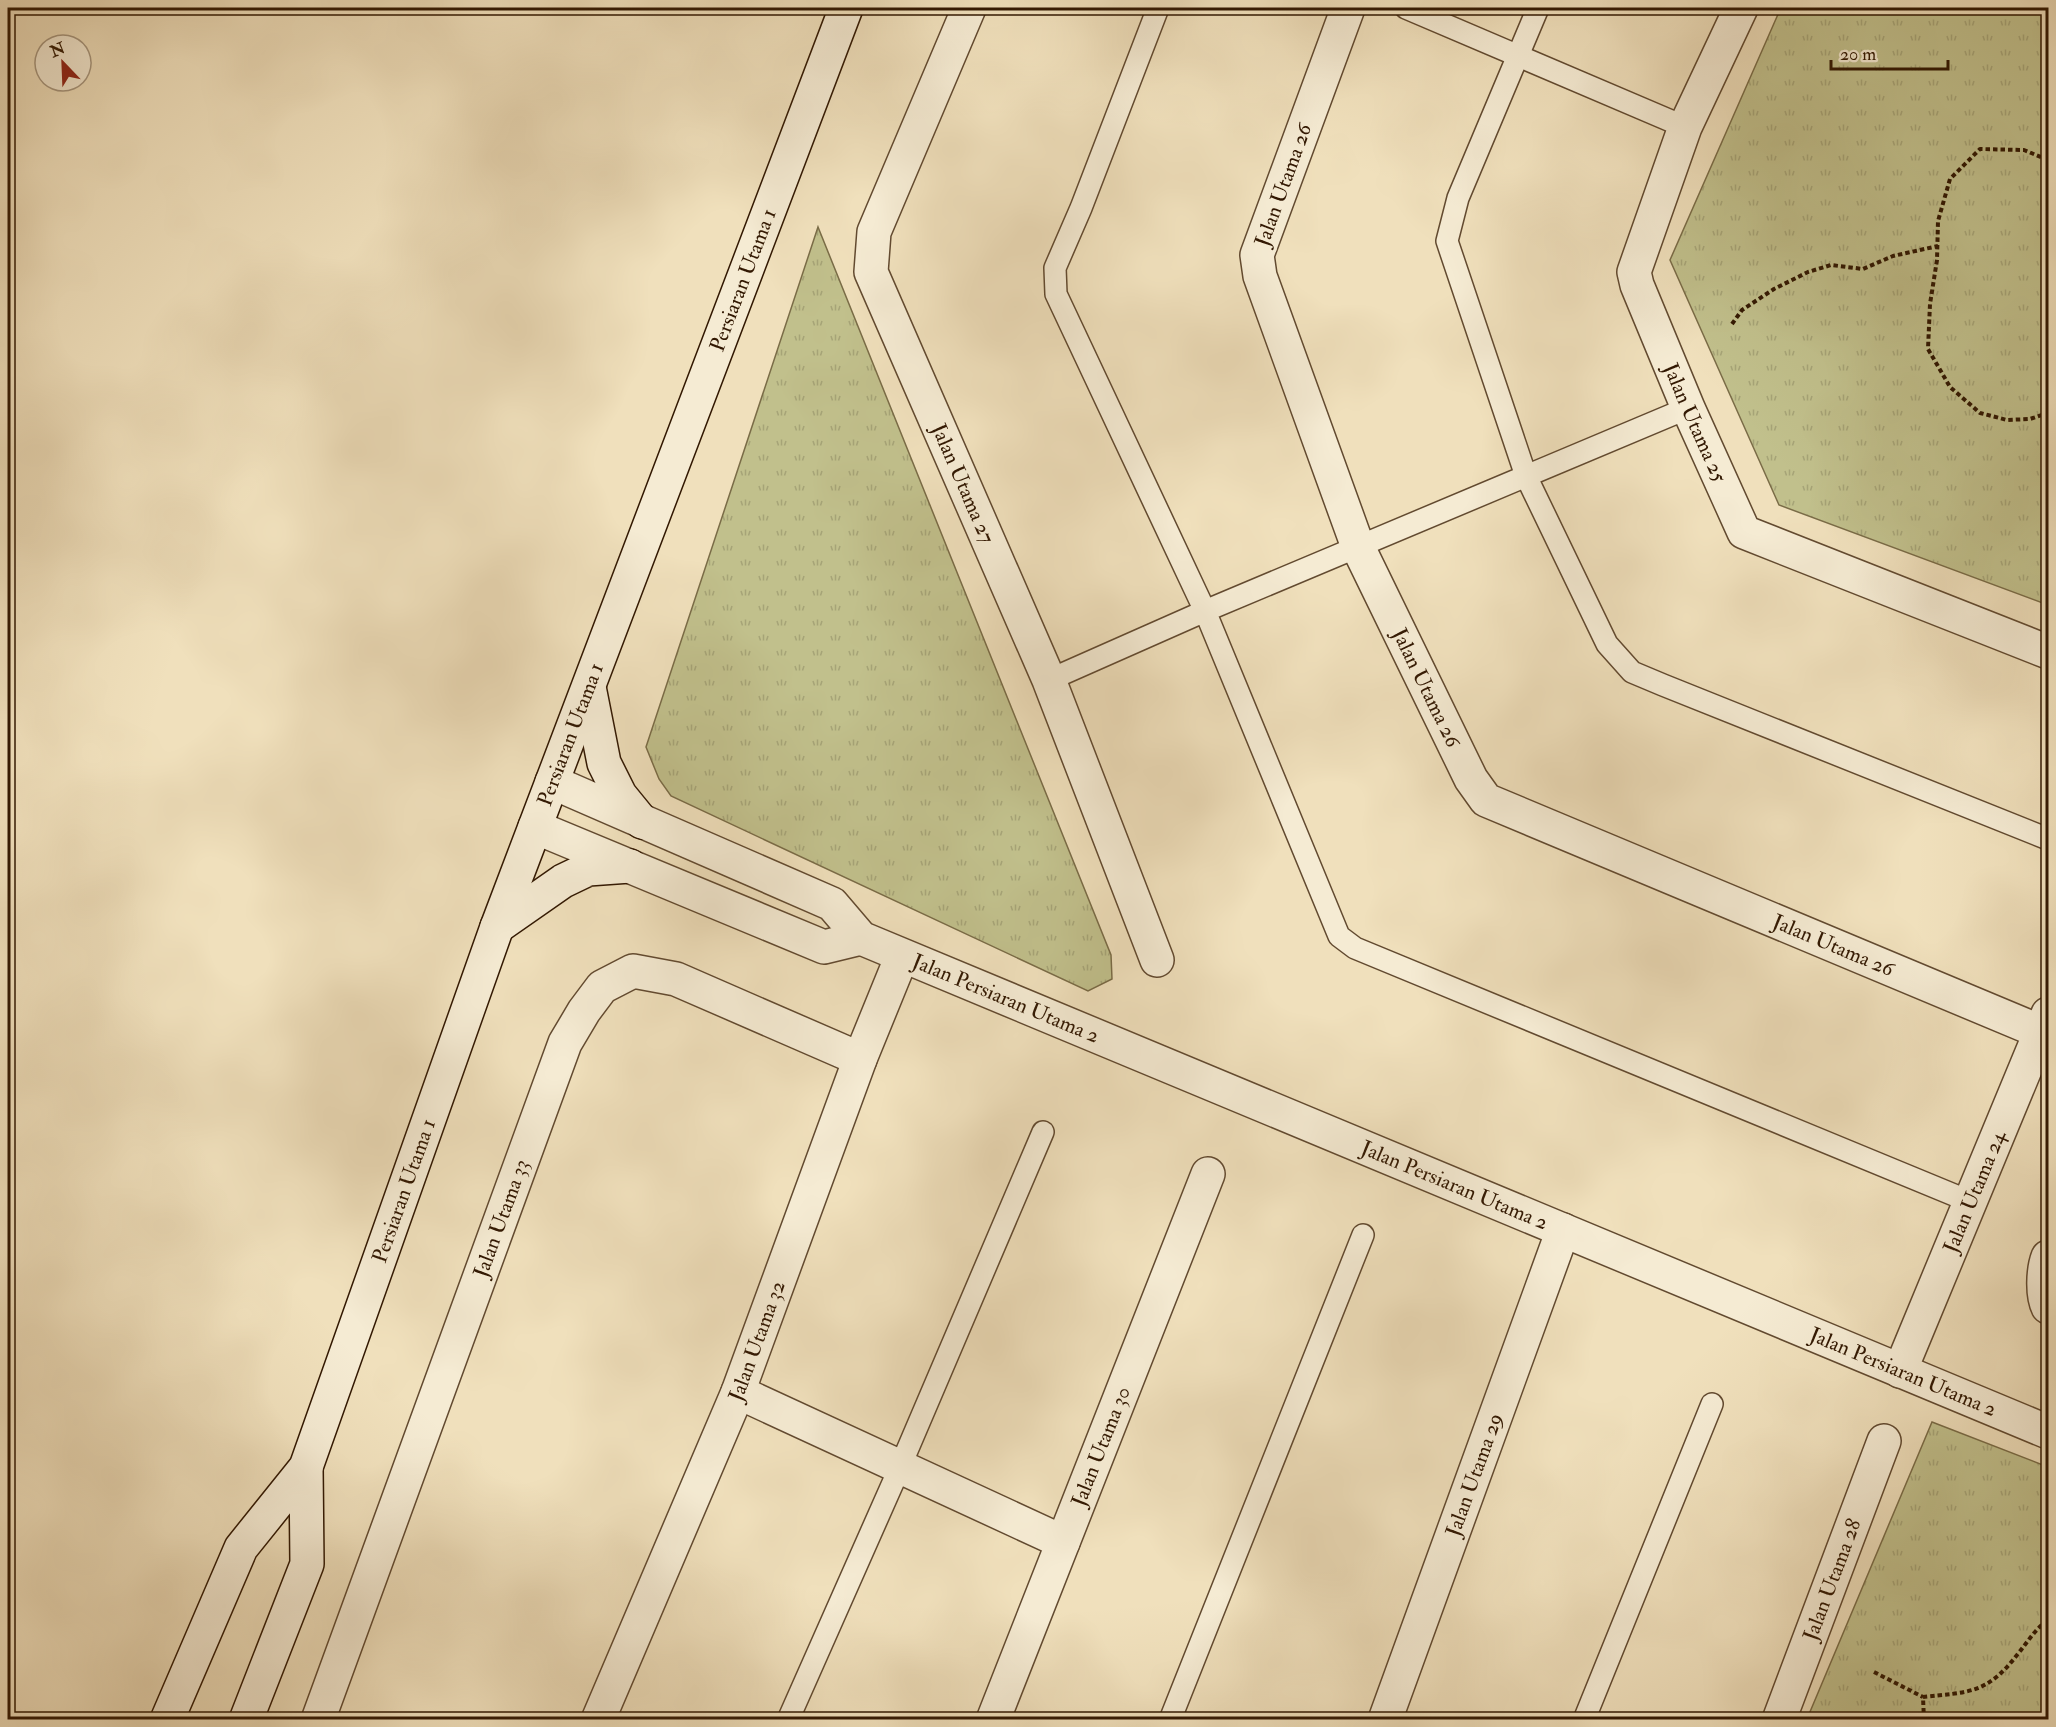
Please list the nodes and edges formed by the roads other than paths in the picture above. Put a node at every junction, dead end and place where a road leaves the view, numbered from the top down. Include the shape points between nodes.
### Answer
1 (846, 8) edge
2 (969, 8) edge
3 (1158, 8) edge
4 (1348, 8) edge
5 (1406, 8) edge
6 (1538, 8) edge
7 (1741, 8) edge
8 (1517, 55) junction
9 (1685, 127) junction
10 (1688, 408) junction
11 (1526, 476) junction
12 (1358, 547) junction
13 (1205, 611) junction
14 (2049, 652) edge
15 (1049, 680) junction
16 (589, 687) junction
17 (552, 782) junction
18 (642, 822) junction
19 (535, 827) junction
20 (2049, 839) edge
21 (630, 866) junction
22 (497, 927) junction
23 (861, 938) junction
24 (902, 956) junction
25 (1156, 960) dead end
26 (2045, 1023) edge
27 (860, 1059) junction
28 (1043, 1132) dead end
29 (1208, 1174) dead end
30 (1971, 1202) junction
31 (1563, 1230) junction
32 (1363, 1235) dead end
33 (2049, 1257) edge
34 (2049, 1307) edge
35 (1900, 1371) junction
36 (738, 1392) junction
37 (1712, 1404) dead end
38 (2049, 1432) edge
39 (1884, 1441) dead end
40 (306, 1467) junction
41 (900, 1467) junction
42 (1063, 1542) junction
43 (167, 1719) edge
44 (246, 1719) edge
45 (318, 1719) edge
46 (598, 1719) edge
47 (788, 1719) edge
48 (993, 1719) edge
49 (1170, 1719) edge
50 (1385, 1719) edge
51 (1584, 1719) edge
52 (1779, 1719) edge

1 - 16 street, Persiaran Utama 1
2 - 15 street, Jalan Utama 27 via 874,232 872,272
3 - 13 lane via 1055,268 1056,294
4 - 12 street, Jalan Utama 26 via 1257,255 1260,276
5 - 8 lane
6 - 8 lane
7 - 9 street, Jalan Utama 25
8 - 9 lane
8 - 11 lane via 1458,198 1447,241
9 - 10 street, Jalan Utama 25 via 1634,272
10 - 11 lane
10 - 14 street, Jalan Utama 25 via 1743,532
11 - 12 lane
11 - 20 lane via 1607,644 1632,672
12 - 13 lane
12 - 26 street, Jalan Utama 26 via 1471,779 1486,800
13 - 15 lane
13 - 30 lane via 1339,936 1355,948
15 - 25 street, Jalan Utama 27
16 - 17 street, Persiaran Utama 1
16 - 18 street via 604,763 620,795
17 - 18 street, Jalan Persiaran Utama 2
17 - 19 street, Persiaran Utama 1
18 - 23 street, Jalan Persiaran Utama 2 via 832,904
19 - 21 street
19 - 22 street, Persiaran Utama 1
21 - 22 street via 588,869 563,881
21 - 23 street via 824,946
22 - 40 street, Persiaran Utama 1
23 - 24 street, Jalan Persiaran Utama 2
24 - 27 street, Jalan Utama 32
24 - 31 street, Jalan Persiaran Utama 2
26 - 30 street, Jalan Utama 24
27 - 36 street, Jalan Utama 32
27 - 45 street, Jalan Utama 33 via 676,979 633,971 602,987 565,1042
28 - 41 lane
29 - 42 street, Jalan Utama 30
30 - 35 street, Jalan Utama 24
31 - 35 street, Jalan Persiaran Utama 2
31 - 50 street, Jalan Utama 29
32 - 49 lane
33 - 34 street via 2045,1301
35 - 38 street, Jalan Persiaran Utama 2
36 - 41 street
36 - 46 street, Jalan Utama 32
37 - 51 lane
39 - 52 street, Jalan Utama 28
40 - 43 street, Persiaran Utama 1 via 242,1548
40 - 44 street, Persiaran Utama 1 via 308,1564
41 - 42 street
41 - 47 lane
42 - 48 street, Jalan Utama 30

